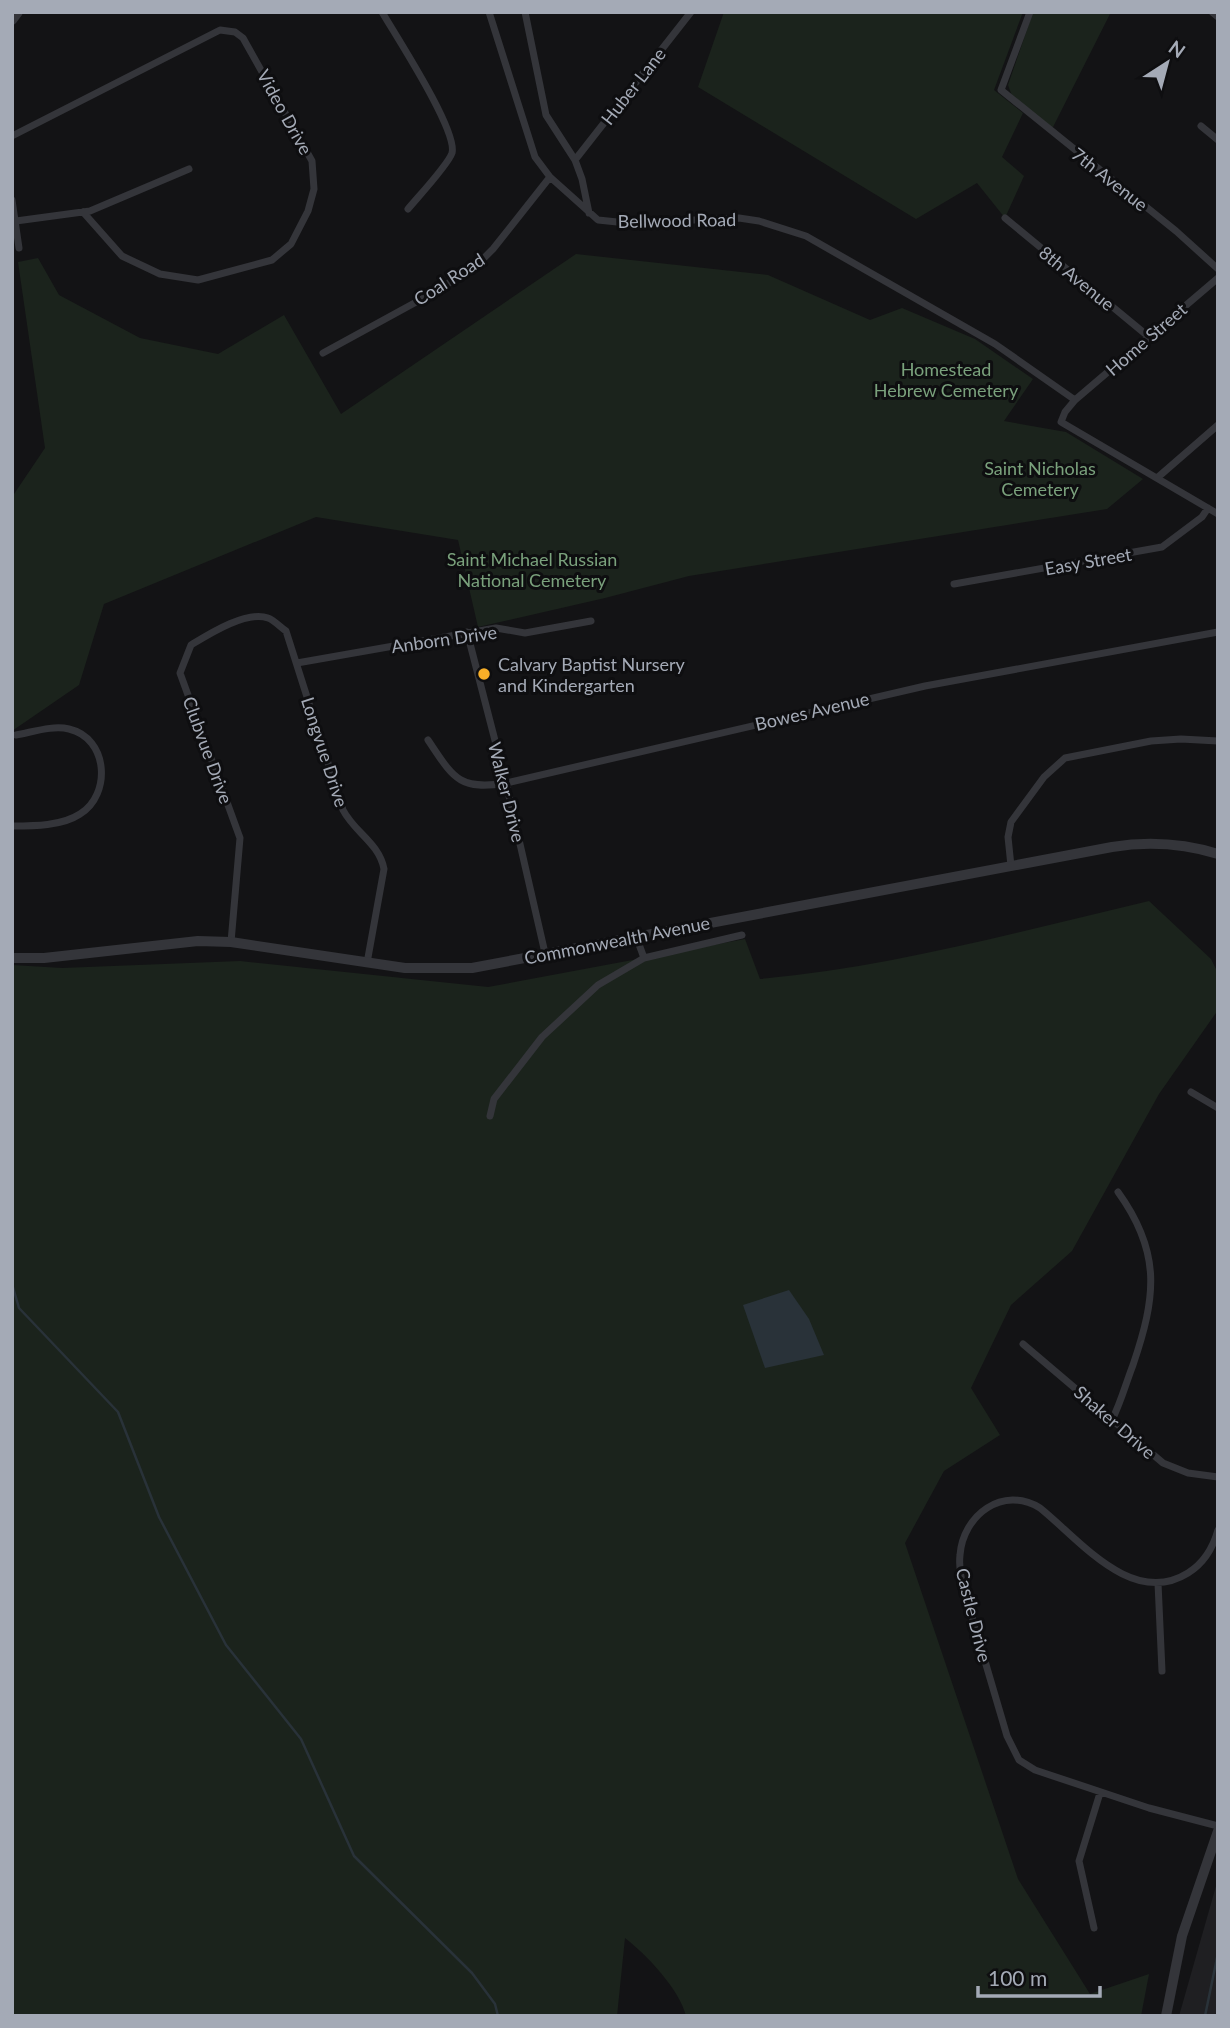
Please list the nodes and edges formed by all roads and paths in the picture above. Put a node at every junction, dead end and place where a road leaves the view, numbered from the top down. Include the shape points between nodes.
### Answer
1 (18, 12) edge
2 (382, 12) edge
3 (489, 12) edge
4 (525, 12) edge
5 (691, 12) edge
6 (1030, 12) edge
7 (1212, 12) edge
8 (1218, 17) edge
9 (12, 20) edge
10 (1201, 126) dead end
11 (12, 136) edge
12 (1218, 140) edge
13 (575, 160) junction
14 (189, 169) dead end
15 (550, 177) junction
16 (12, 200) edge
17 (408, 209) dead end
18 (83, 212) junction
19 (589, 214) junction
20 (1006, 218) dead end
21 (16, 222) junction
22 (19, 248) dead end
23 (1218, 269) edge
24 (1218, 278) edge
25 (1149, 337) junction
26 (323, 353) dead end
27 (1075, 400) junction
28 (1218, 425) edge
29 (1157, 478) junction
30 (1208, 508) junction
31 (1218, 514) edge
32 (954, 584) dead end
33 (270, 619) joint
34 (591, 621) dead end
35 (467, 632) junction
36 (1218, 632) edge
37 (297, 663) junction
38 (16, 735) dead end
39 (428, 740) dead end
40 (1218, 741) edge
41 (506, 783) junction
42 (12, 826) edge
43 (1218, 853) edge
44 (1011, 866) junction
45 (741, 935) dead end
46 (636, 936) junction
47 (232, 942) junction
48 (545, 953) junction
49 (12, 958) edge
50 (644, 958) junction
51 (367, 963) junction
52 (1191, 1092) dead end
53 (1218, 1108) edge
54 (490, 1116) dead end
55 (1118, 1192) dead end
56 (1023, 1343) dead end
57 (1112, 1420) junction
58 (1218, 1477) edge
59 (1218, 1530) edge
60 (1158, 1583) junction
61 (1163, 1671) dead end
62 (1100, 1793) junction
63 (1218, 1828) edge
64 (1094, 1928) dead end
65 (1166, 2016) edge

1 - 9 street
2 - 17 street via 453,143 452,155
3 - 15 street, Bellwood Road via 534,157
4 - 13 street via 546,115
5 - 13 street, Huber Lane
6 - 23 street, 7th Avenue via 1001,90
7 - 8 street
10 - 12 street
11 - 18 street, Video Drive via 220,30 243,38 312,161 314,189 292,244 272,260 198,280 160,274 122,256
13 - 19 street
14 - 18 street
15 - 19 street, Bellwood Road
15 - 26 street, Coal Road via 480,262
16 - 21 street
18 - 21 street
19 - 27 street, Bellwood Road via 598,220 627,223 738,218 806,236 995,344
20 - 25 street, 8th Avenue
21 - 22 street
24 - 25 street, Home Street
25 - 27 street, Home Street
27 - 29 street via 1061,422
28 - 29 street
29 - 30 street
30 - 31 street
30 - 32 street, Easy Street via 1162,547
33 - 37 street, Longvue Drive via 286,631
33 - 47 street, Clubvue Drive via 241,620 191,645 180,673 240,838
34 - 35 street, Anborn Drive via 525,633 496,628
35 - 37 street, Anborn Drive
35 - 41 street, Walker Drive
36 - 41 street, Bowes Avenue via 912,689
37 - 51 street, Longvue Drive via 343,810 350,824 382,857 384,869
38 - 42 street via 71,729 90,741 102,774 95,799 79,815 67,821
39 - 41 street, Bowes Avenue via 449,773 462,781 480,787
40 - 44 street via 1151,741 1065,758 1011,822 1007,837
41 - 48 street, Walker Drive
43 - 44 street, Commonwealth Avenue via 1146,843
44 - 46 street, Commonwealth Avenue
45 - 50 street
46 - 48 street, Commonwealth Avenue
46 - 50 street
47 - 49 street, Commonwealth Avenue
47 - 51 street, Commonwealth Avenue
48 - 51 street, Commonwealth Avenue via 472,968
50 - 54 street via 598,985 542,1037 494,1099
52 - 53 street
55 - 57 street via 1142,1234 1152,1287 1145,1328
56 - 57 street, Shaker Drive
57 - 58 street, Shaker Drive via 1170,1467
59 - 60 street via 1213,1546 1197,1567 1182,1577
60 - 61 street
60 - 62 street, Castle Drive via 1117,1572 1040,1508 1018,1499 984,1509 961,1546 962,1583 1013,1753 1026,1766
62 - 63 street, Castle Drive
62 - 64 street via 1079,1861
63 - 65 street via 1182,1936

